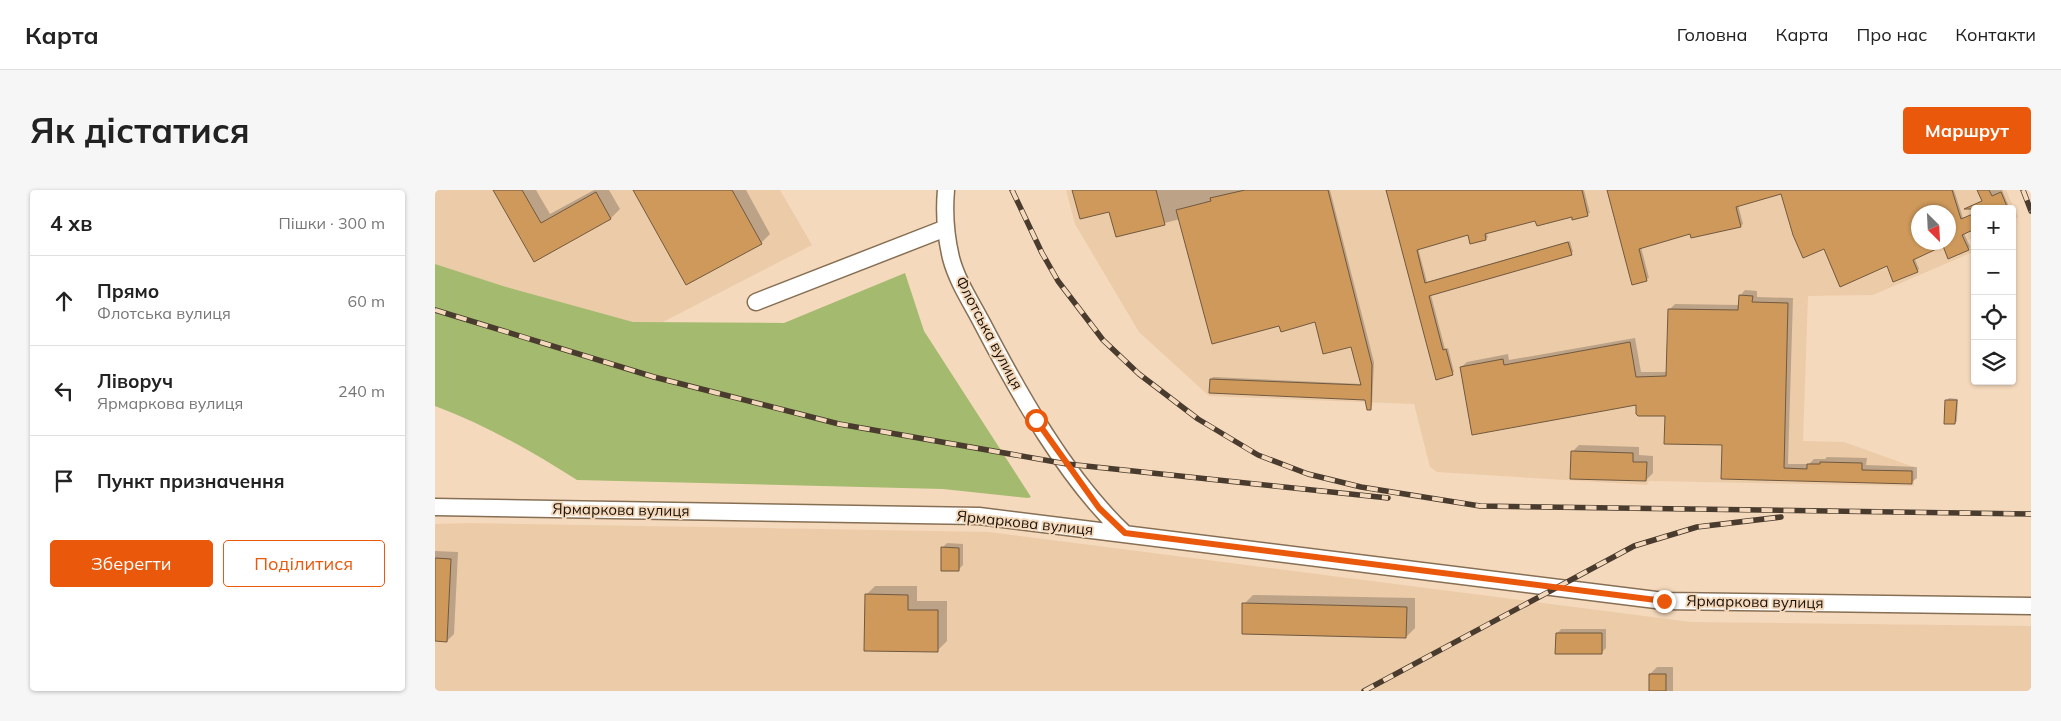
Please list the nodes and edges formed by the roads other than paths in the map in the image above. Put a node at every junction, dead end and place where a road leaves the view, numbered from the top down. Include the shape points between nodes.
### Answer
1 (946, 190) edge
2 (946, 228) junction
3 (756, 302) dead end
4 (435, 506) edge
5 (1125, 533) junction
6 (2031, 606) edge

1 - 2 street, Флотська вулиця
2 - 3 street
2 - 5 street, Флотська вулиця via 951,258 960,281 1036,420 1099,508
4 - 5 street, Ярмаркова вулиця via 979,516
5 - 6 street, Ярмаркова вулиця via 1664,601

